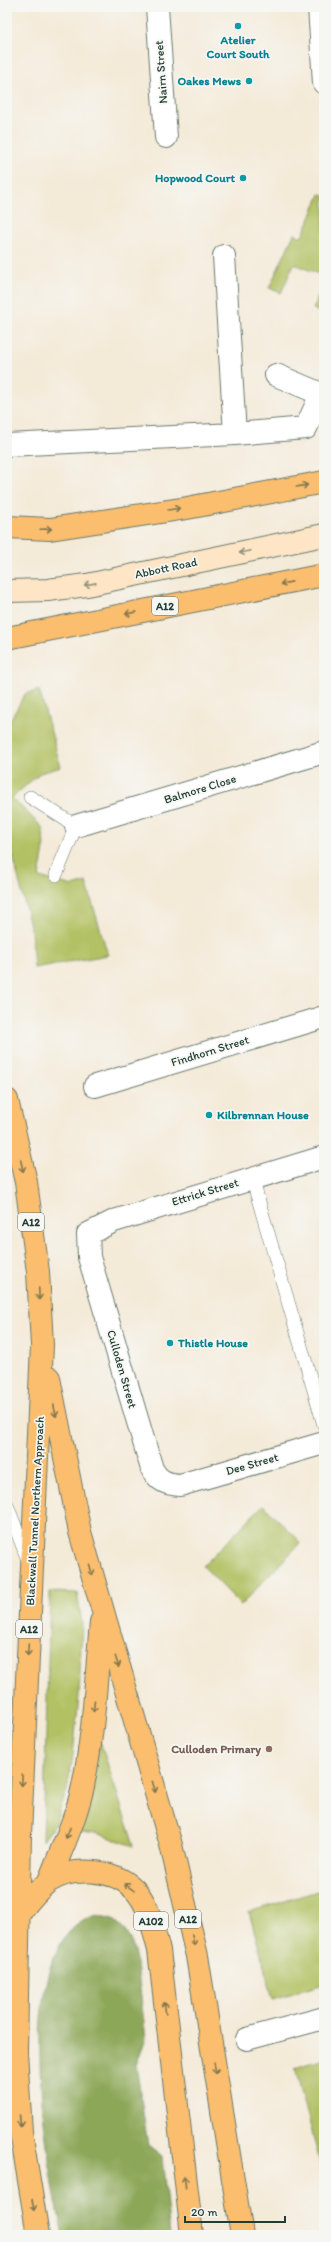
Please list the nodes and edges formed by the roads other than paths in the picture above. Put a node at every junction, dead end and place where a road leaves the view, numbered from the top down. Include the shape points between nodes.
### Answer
1 (157, 7) edge
2 (319, 7) edge
3 (324, 83) edge
4 (166, 137) dead end
5 (224, 256) dead end
6 (276, 375) dead end
7 (322, 395) edge
8 (235, 434) junction
9 (7, 445) edge
10 (324, 482) edge
11 (7, 528) edge
12 (324, 535) edge
13 (324, 575) edge
14 (7, 591) edge
15 (7, 638) edge
16 (324, 752) edge
17 (30, 797) dead end
18 (76, 826) junction
19 (56, 875) dead end
20 (324, 1017) edge
21 (95, 1086) dead end
22 (7, 1100) edge
23 (324, 1157) edge
24 (252, 1178) junction
25 (88, 1234) joint
26 (42, 1345) junction
27 (324, 1425) edge
28 (324, 1444) edge
29 (180, 1485) joint
30 (7, 1505) edge
31 (32, 1569) junction
32 (102, 1611) junction
33 (49, 1882) junction
34 (19, 1914) junction
35 (324, 2018) edge
36 (247, 2039) dead end
37 (38, 2235) edge
38 (192, 2235) edge
39 (242, 2235) edge

1 - 4 street, Nairn Street
2 - 3 street
5 - 8 street
6 - 7 street
7 - 8 street via 306,428
8 - 9 street
11 -> 10 highway via 50,529 187,508
12 -> 14 main road, Abbott Road via 87,585 48,590
13 -> 15 highway, A12
16 - 18 street, Balmore Close
17 - 18 lane
18 - 19 lane
20 - 21 street, Findhorn Street
22 -> 26 highway, Blackwall Tunnel Northern Approach / A12 via 26,1182 38,1272
23 - 24 street, Ettrick Street
24 - 25 street, Ettrick Street via 114,1221
24 - 27 lane
25 - 29 street, Culloden Street via 90,1257 152,1469 161,1481
26 - 31 highway, Blackwall Tunnel Northern Approach / A12
26 -> 32 highway, A12 via 80,1532
28 - 29 street, Dee Street
30 - 31 lane
31 -> 34 highway, Blackwall Tunnel Northern Approach / A12
32 -> 33 highway via 91,1732 83,1787
32 -> 39 highway, A12 via 171,1845 197,1956
33 - 34 highway, A102 via 33,1895
38 -> 33 highway, A102 via 158,1950 148,1911 134,1889 111,1875 86,1871 67,1874
34 -> 37 highway, Blackwall Tunnel Northern Approach via 16,2052 21,2132
35 - 36 street

